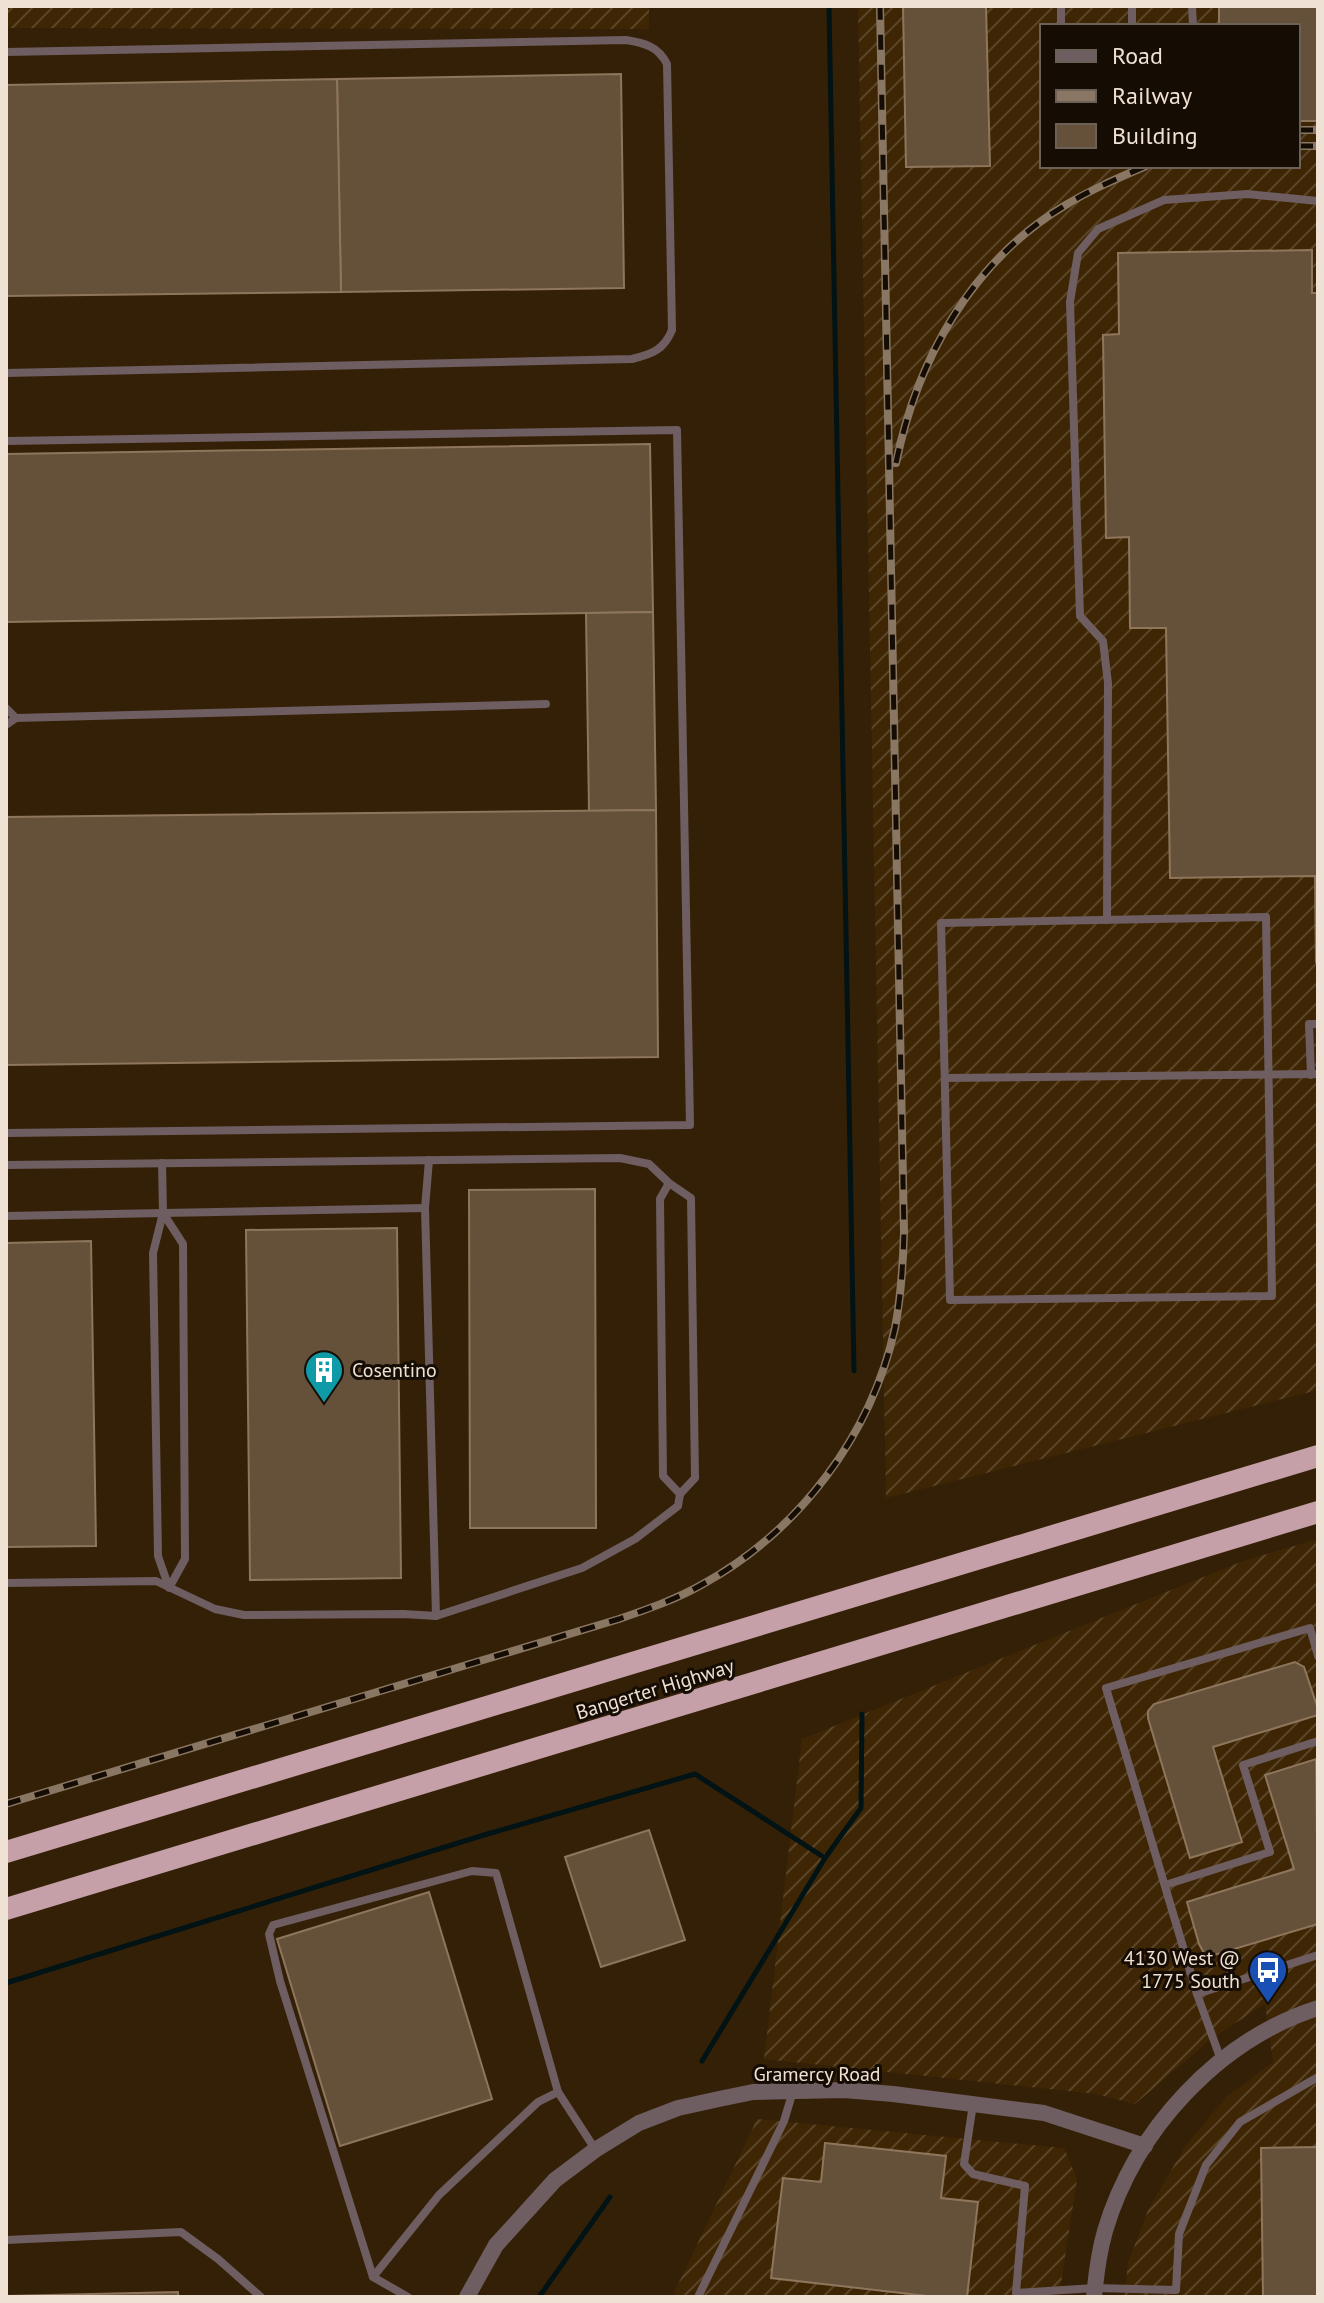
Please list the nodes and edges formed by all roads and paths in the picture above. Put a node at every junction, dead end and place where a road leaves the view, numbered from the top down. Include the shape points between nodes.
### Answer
1 (6, 52) edge
2 (1318, 201) edge
3 (6, 373) edge
4 (6, 441) edge
5 (546, 704) dead end
6 (6, 708) edge
7 (16, 718) junction
8 (6, 725) edge
9 (1107, 920) junction
10 (1318, 1024) edge
11 (1314, 1074) edge
12 (1268, 1075) junction
13 (945, 1078) junction
14 (6, 1133) edge
15 (429, 1160) junction
16 (162, 1163) junction
17 (6, 1165) edge
18 (669, 1183) junction
19 (425, 1208) junction
20 (163, 1213) junction
21 (6, 1216) edge
22 (1318, 1456) edge
23 (680, 1494) junction
24 (1318, 1512) edge
25 (6, 1583) edge
26 (169, 1588) junction
27 (436, 1616) junction
28 (1318, 1656) edge
29 (1318, 1741) edge
30 (6, 1852) edge
31 (1165, 1885) junction
32 (6, 1909) edge
33 (1318, 1955) edge
34 (1197, 1994) junction
35 (1318, 2008) edge
36 (1221, 2061) junction
37 (1318, 2077) edge
38 (793, 2091) junction
39 (558, 2092) junction
40 (973, 2104) junction
41 (1145, 2146) junction
42 (595, 2150) junction
43 (6, 2240) edge
44 (373, 2277) junction
45 (1094, 2292) edge
46 (251, 2293) edge
47 (1014, 2295) edge
48 (261, 2297) edge
49 (408, 2297) edge
50 (467, 2297) edge
51 (698, 2297) edge

1 - 3 lane via 626,40 647,44 667,64 672,330 659,350 632,359
2 - 9 lane via 1247,194 1164,200 1098,229 1078,253 1070,302 1080,616 1103,641 1108,683
4 - 14 lane via 677,430 690,1125
5 - 7 lane
6 - 7 lane
7 - 8 lane
9 - 12 lane via 1266,917
9 - 13 lane via 941,923
10 - 11 lane via 1309,1024
11 - 12 lane
12 - 13 lane
12 - 13 lane via 1272,1296 950,1300
15 - 16 lane
15 - 18 lane via 620,1158 649,1164
15 - 19 lane
16 - 17 lane
16 - 20 lane
18 - 23 lane via 660,1199 663,1476
18 - 23 lane via 691,1198 695,1478
19 - 20 lane
19 - 27 lane
20 - 21 lane
20 - 26 lane via 153,1253 154,1348 158,1556
20 - 26 lane via 183,1244 185,1559
22 - 30 highway, Bangerter Highway
23 - 27 lane via 678,1506 646,1531 582,1568
24 - 32 highway, Bangerter Highway
25 - 26 lane via 156,1581
26 - 27 lane via 215,1609 244,1615
28 - 31 lane via 1310,1628 1106,1688
29 - 31 lane via 1243,1765 1270,1852
31 - 34 lane
33 - 34 lane
34 - 36 lane
35 - 36 street via 1247,2041
36 - 41 street via 1172,2108
37 - 45 lane via 1240,2122 1206,2165 1179,2234 1176,2290
38 - 40 street, Gramercy Road via 869,2092
38 - 42 street, Gramercy Road via 753,2092 678,2108 639,2123
38 - 51 lane via 784,2121
39 - 42 lane
39 - 44 lane via 538,2102 439,2195
39 - 44 lane via 496,1873 472,1871 273,1925 269,1934 280,1981
40 - 41 street, Gramercy Road via 1044,2113
40 - 47 lane via 964,2164 973,2174 1025,2186
41 - 45 street via 1106,2229
42 - 50 street, Gramercy Road via 524,2212 496,2245
43 - 46 lane via 181,2232
44 - 49 lane
45 - 47 lane
46 - 48 lane

